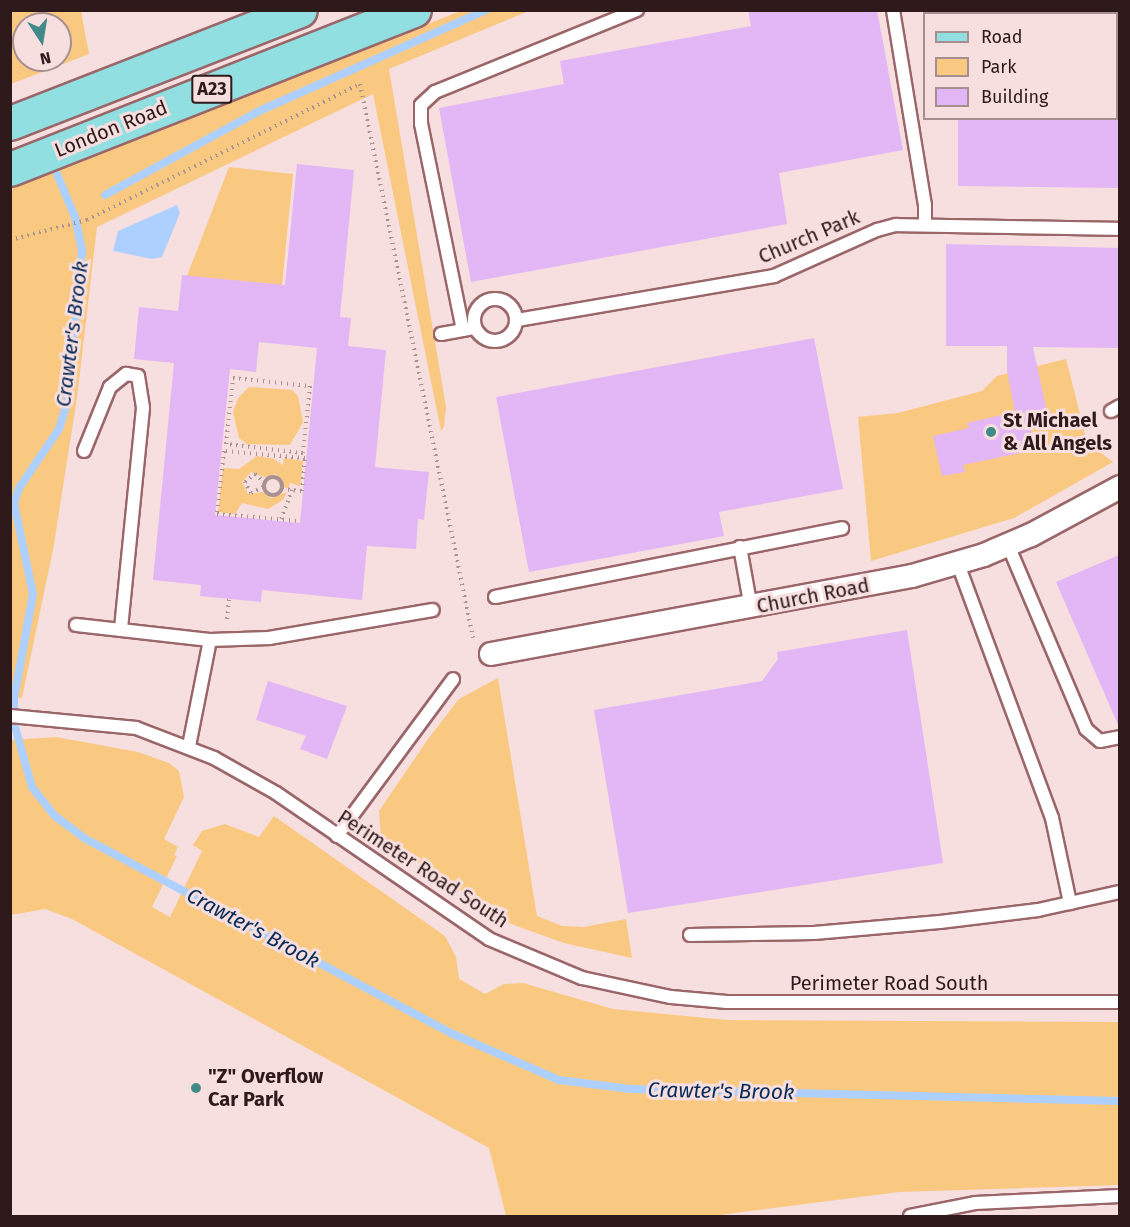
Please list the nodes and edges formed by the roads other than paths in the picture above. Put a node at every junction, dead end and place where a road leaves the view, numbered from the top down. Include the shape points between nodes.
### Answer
1 (300, 10) edge
2 (414, 10) edge
3 (637, 10) edge
4 (893, 10) edge
5 (10, 123) edge
6 (10, 169) edge
7 (925, 225) junction
8 (1119, 229) edge
9 (517, 320) junction
10 (469, 329) junction
11 (441, 334) dead end
12 (84, 452) dead end
13 (1119, 487) edge
14 (842, 528) dead end
15 (1008, 545) junction
16 (740, 547) junction
17 (958, 564) junction
18 (495, 597) dead end
19 (751, 608) junction
20 (433, 610) dead end
21 (76, 625) dead end
22 (121, 630) junction
23 (210, 640) junction
24 (491, 654) road end
25 (453, 679) dead end
26 (10, 716) edge
27 (1119, 737) edge
28 (189, 747) junction
29 (337, 836) junction
30 (1119, 892) edge
31 (1070, 903) junction
32 (690, 935) dead end
33 (1119, 1002) edge
34 (1119, 1196) edge
35 (910, 1216) edge

1 - 5 main road, A23
2 - 6 main road, London Road / A23
3 - 10 lane via 435,92 421,105 421,124
4 - 7 lane
7 - 8 lane, Church Park
7 - 9 lane, Church Park via 877,230 766,278
9 - 10 lane via 512,334 499,341 484,339
9 - 10 lane via 513,307 495,298 477,308
10 - 11 lane
12 - 22 lane via 110,387 122,376 136,375 142,384 143,408
13 - 15 street, Church Road
14 - 16 lane
15 - 17 street, Church Road
15 - 27 lane via 1086,729 1100,741
16 - 18 lane
16 - 19 lane
17 - 19 street, Church Road
17 - 31 lane via 1054,825
19 - 24 street, Church Road
20 - 23 lane via 269,638
21 - 22 lane
22 - 23 lane
23 - 28 lane
25 - 29 lane
26 - 28 lane, Perimeter Road South via 136,728
28 - 29 lane, Perimeter Road South via 259,782
29 - 33 lane, Perimeter Road South via 489,939 562,971 625,989 727,1002
30 - 31 lane
31 - 32 lane via 940,922
34 - 35 lane via 975,1203

